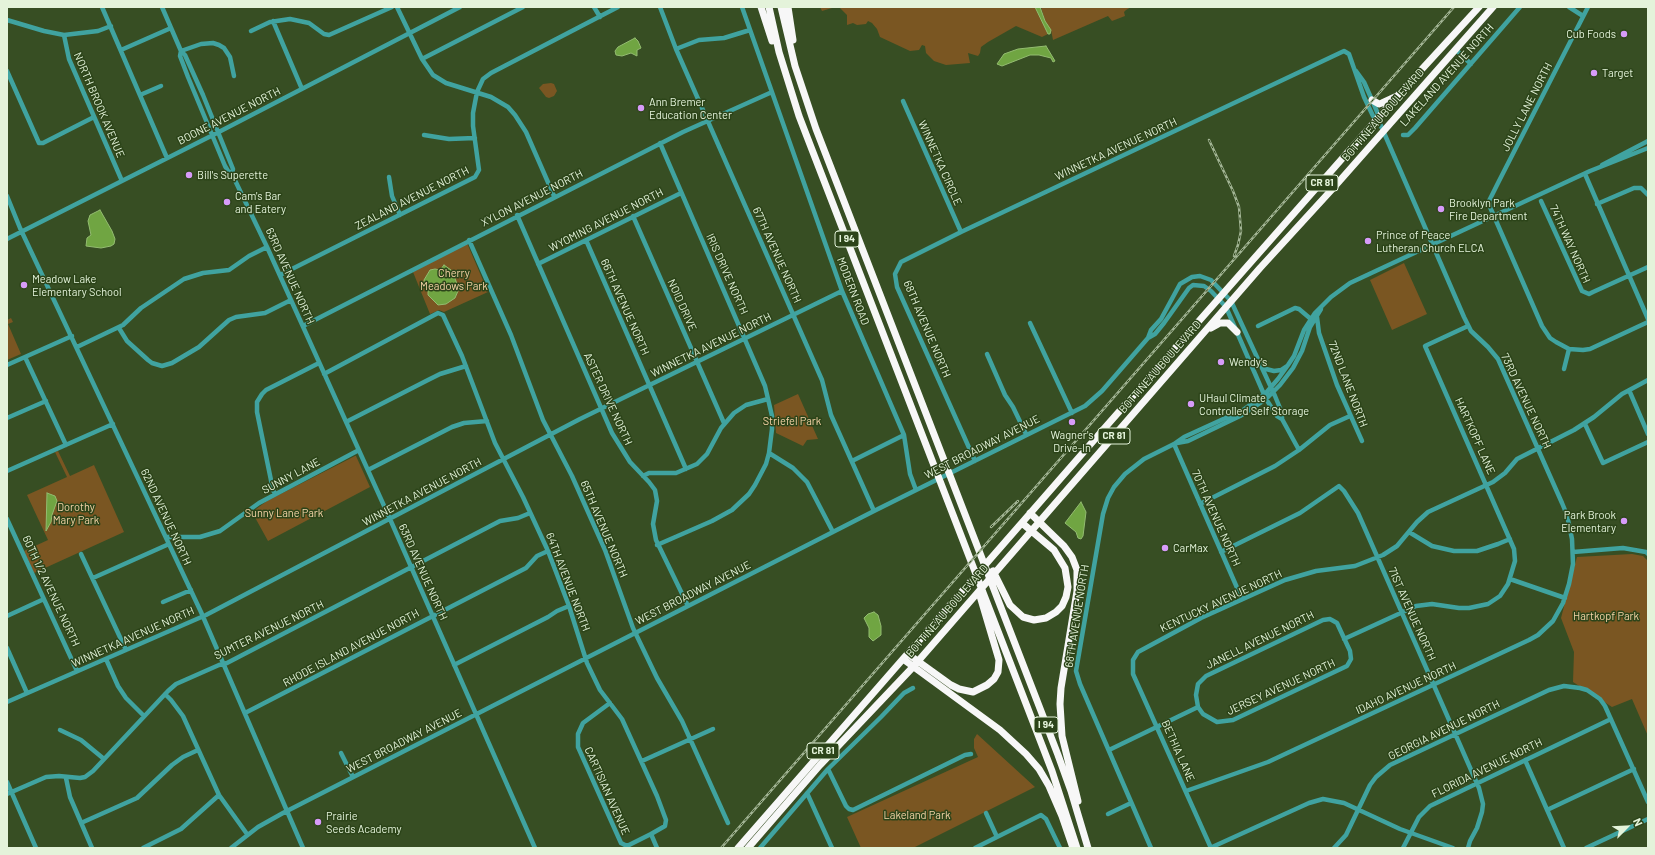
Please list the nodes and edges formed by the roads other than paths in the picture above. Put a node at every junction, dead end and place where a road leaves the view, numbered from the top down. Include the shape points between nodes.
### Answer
1 (102, 7) edge
2 (162, 7) edge
3 (392, 7) edge
4 (397, 7) edge
5 (460, 7) edge
6 (523, 7) edge
7 (594, 7) edge
8 (618, 7) edge
9 (660, 7) edge
10 (742, 7) edge
11 (761, 7) edge
12 (769, 7) edge
13 (781, 7) edge
14 (788, 7) edge
15 (1479, 7) edge
16 (1493, 7) edge
17 (1520, 7) edge
18 (1569, 7) edge
19 (1588, 7) edge
20 (1583, 16) junction
21 (600, 17) junction
22 (7, 20) edge
23 (273, 21) junction
24 (111, 26) junction
25 (171, 28) junction
26 (750, 30) junction
27 (250, 31) dead end
28 (409, 33) junction
29 (64, 35) junction
30 (676, 49) junction
31 (121, 50) junction
32 (1455, 50) junction
33 (181, 51) junction
34 (1347, 51) joint
35 (422, 59) junction
36 (1471, 64) junction
37 (795, 66) junction
38 (7, 70) edge
39 (1356, 71) junction
40 (234, 76) dead end
41 (161, 86) dead end
42 (302, 89) junction
43 (477, 92) junction
44 (772, 92) junction
45 (1400, 93) junction
46 (140, 95) junction
47 (1372, 100) junction
48 (903, 101) dead end
49 (799, 116) junction
50 (94, 117) junction
51 (1378, 119) junction
52 (708, 121) junction
53 (219, 131) junction
54 (1383, 131) junction
55 (424, 134) dead end
56 (213, 135) junction
57 (1403, 135) dead end
58 (475, 138) junction
59 (1648, 141) edge
60 (660, 143) junction
61 (1648, 148) edge
62 (167, 158) junction
63 (1594, 170) junction
64 (232, 174) junction
65 (1584, 174) junction
66 (389, 177) dead end
67 (122, 181) junction
68 (681, 192) junction
69 (1648, 195) edge
70 (7, 196) edge
71 (554, 196) junction
72 (1541, 201) dead end
73 (1598, 204) junction
74 (400, 215) junction
75 (517, 215) junction
76 (633, 216) junction
77 (1493, 216) junction
78 (961, 232) junction
79 (23, 233) junction
80 (7, 240) edge
81 (469, 240) junction
82 (586, 240) junction
83 (1433, 244) junction
84 (267, 247) junction
85 (538, 264) junction
86 (1648, 267) edge
87 (897, 269) joint
88 (280, 276) junction
89 (1629, 276) junction
90 (842, 290) junction
91 (1224, 293) junction
92 (1219, 299) junction
93 (291, 300) junction
94 (1231, 301) junction
95 (1324, 304) junction
96 (1226, 307) junction
97 (793, 314) junction
98 (1317, 316) junction
99 (1312, 320) junction
100 (1648, 321) edge
101 (1030, 323) dead end
102 (303, 326) junction
103 (1258, 326) dead end
104 (1468, 326) junction
105 (119, 328) junction
106 (1204, 332) junction
107 (1237, 332) junction
108 (1308, 333) junction
109 (1319, 333) junction
110 (72, 336) junction
111 (745, 338) junction
112 (1148, 338) junction
113 (77, 347) junction
114 (1569, 349) junction
115 (987, 354) dead end
116 (25, 357) junction
117 (319, 362) junction
118 (697, 362) junction
119 (1260, 364) junction
120 (7, 365) edge
121 (1288, 365) junction
122 (466, 366) junction
123 (1564, 369) dead end
124 (324, 374) junction
125 (1648, 380) edge
126 (649, 385) junction
127 (1272, 390) junction
128 (1629, 390) junction
129 (1264, 394) junction
130 (768, 399) junction
131 (1266, 399) junction
132 (46, 401) junction
133 (601, 409) junction
134 (1072, 412) junction
135 (1350, 416) junction
136 (7, 418) edge
137 (1282, 419) junction
138 (487, 421) junction
139 (346, 422) junction
140 (724, 423) junction
141 (113, 424) junction
142 (1585, 424) junction
143 (551, 434) junction
144 (1026, 434) junction
145 (1648, 434) edge
146 (904, 435) junction
147 (1362, 441) dead end
148 (1648, 442) edge
149 (1174, 444) junction
150 (66, 445) junction
151 (1538, 448) junction
152 (359, 450) junction
153 (1299, 450) junction
154 (769, 453) junction
155 (503, 459) junction
156 (975, 461) junction
157 (852, 462) junction
158 (686, 469) junction
159 (368, 470) junction
160 (7, 471) edge
161 (643, 476) junction
162 (1486, 485) junction
163 (916, 490) junction
164 (275, 494) junction
165 (958, 496) junction
166 (1200, 504) junction
167 (874, 511) junction
168 (530, 513) junction
169 (1030, 513) junction
170 (7, 519) edge
171 (390, 519) junction
172 (1040, 522) junction
173 (1022, 523) junction
174 (1032, 531) junction
175 (833, 532) junction
176 (1409, 532) junction
177 (166, 537) junction
178 (1510, 539) junction
179 (169, 544) junction
180 (657, 545) junction
181 (1572, 545) joint
182 (548, 551) junction
183 (1221, 552) junction
184 (1573, 552) junction
185 (82, 554) dead end
186 (1648, 554) edge
187 (1378, 558) junction
188 (411, 567) junction
189 (93, 578) junction
190 (1510, 579) junction
191 (191, 590) junction
192 (1565, 598) junction
193 (44, 599) junction
194 (1242, 599) junction
195 (163, 602) dead end
196 (569, 606) junction
197 (688, 606) junction
198 (987, 608) junction
199 (1401, 612) junction
200 (7, 616) edge
201 (203, 616) junction
202 (433, 616) junction
203 (636, 632) junction
204 (1344, 639) junction
205 (7, 648) edge
206 (126, 650) junction
207 (905, 656) junction
208 (586, 658) junction
209 (106, 659) junction
210 (1133, 660) joint
211 (223, 664) junction
212 (915, 664) junction
213 (454, 665) junction
214 (78, 671) junction
215 (1434, 685) junction
216 (913, 688) dead end
217 (27, 693) junction
218 (165, 694) junction
219 (7, 702) edge
220 (610, 703) junction
221 (1198, 706) junction
222 (245, 713) junction
223 (476, 714) junction
224 (144, 716) junction
225 (1611, 719) junction
226 (1157, 727) junction
227 (713, 729) dead end
228 (60, 730) dead end
229 (1455, 734) junction
230 (691, 740) junction
231 (198, 750) junction
232 (1109, 750) junction
233 (341, 753) dead end
234 (971, 754) dead end
235 (104, 759) junction
236 (1526, 760) junction
237 (642, 761) junction
238 (828, 769) junction
239 (1634, 769) junction
240 (354, 777) junction
241 (66, 778) junction
242 (7, 782) edge
243 (1477, 783) junction
244 (1186, 792) junction
245 (9, 793) edge
246 (807, 793) junction
247 (219, 795) junction
248 (1648, 802) edge
249 (1131, 803) junction
250 (1358, 809) junction
251 (1547, 810) junction
252 (287, 811) junction
253 (986, 813) dead end
254 (1108, 814) dead end
255 (1648, 819) edge
256 (728, 823) dead end
257 (81, 824) junction
258 (1410, 833) junction
259 (247, 834) junction
260 (651, 834) junction
261 (997, 837) junction
262 (765, 842) junction
263 (36, 848) edge
264 (92, 848) edge
265 (143, 848) edge
266 (231, 848) edge
267 (303, 848) edge
268 (535, 848) edge
269 (657, 848) edge
270 (738, 848) edge
271 (748, 848) edge
272 (760, 848) edge
273 (768, 848) edge
274 (832, 848) edge
275 (975, 848) edge
276 (1060, 848) edge
277 (1074, 848) edge
278 (1078, 848) edge
279 (1088, 848) edge
280 (1151, 848) edge
281 (1210, 848) edge
282 (1334, 848) edge
283 (1403, 848) edge
284 (1453, 848) edge
285 (1468, 848) edge
286 (1564, 848) edge
287 (1586, 848) edge

1 - 24 street
2 - 25 street, 63RD AVENUE NORTH
3 - 23 street via 329,35 309,23 290,19
4 - 28 street
5 - 28 street, BOONE AVENUE NORTH
6 - 35 street
7 - 21 street
8 - 21 street, ZEALAND AVENUE NORTH
9 - 30 street, 67TH AVENUE NORTH
10 - 26 street, MODERN ROAD
11 - 49 highway
12 - 49 highway, I 94 via 780,56
13 - 37 highway, I 94
14 - 37 highway
15 - 45 highway, BOTTINEAU BOULEVARD / CR 81
16 - 32 highway, BOTTINEAU BOULEVARD / CR 81
17 - 36 street, LAKELAND AVENUE NORTH
18 - 20 street
19 - 20 street, JOLLY LANE NORTH
20 - 77 street, JOLLY LANE NORTH via 1489,201
21 - 43 street, ZEALAND AVENUE NORTH via 491,73 483,79
22 - 29 street
23 - 27 street
23 - 42 street
24 - 29 street
24 - 31 street
25 - 31 street
25 - 33 street, 63RD AVENUE NORTH
26 - 30 street via 724,38 699,40
26 - 44 street, MODERN ROAD
28 - 35 street
28 - 42 street, BOONE AVENUE NORTH
29 - 50 street, NORTH BROOK AVENUE via 69,59
30 - 52 street, 67TH AVENUE NORTH
31 - 46 street
32 - 36 street
32 - 54 highway, BOTTINEAU BOULEVARD / CR 81
33 - 40 street via 208,43 219,45 230,57
33 - 53 street, 63RD AVENUE NORTH
33 - 56 street, 63RD AVENUE NORTH via 180,56
34 - 39 street, 73RD AVENUE NORTH
34 - 78 street, WINNETKA AVENUE NORTH via 1344,50
35 - 43 street via 439,80
36 - 57 street, LAKELAND AVENUE NORTH via 1408,135
37 - 165 highway, I 94 via 816,129
38 - 50 street via 39,143
39 - 47 street, 73RD AVENUE NORTH
39 - 51 street, 73RD AVENUE NORTH via 1366,101 1373,116
41 - 46 street
42 - 53 street, BOONE AVENUE NORTH
43 - 58 street, ZEALAND AVENUE NORTH via 473,121
43 - 71 street via 508,107 521,122
44 - 52 street, XYLON AVENUE NORTH
44 - 90 street, MODERN ROAD
45 - 47 highway via 1385,103 1379,104
45 - 51 highway, BOTTINEAU BOULEVARD / CR 81
46 - 62 street
47 - 51 street, 73RD AVENUE NORTH
48 - 78 street, WINNETKA CIRCLE
49 - 198 highway, I 94
50 - 67 street, NORTH BROOK AVENUE
51 - 54 street, 73RD AVENUE NORTH
51 - 91 highway, BOTTINEAU BOULEVARD / CR 81
52 - 60 street, XYLON AVENUE NORTH
52 - 97 street, 67TH AVENUE NORTH
53 - 56 street, BOONE AVENUE NORTH
53 - 64 street, 63RD AVENUE NORTH
54 - 83 street, 73RD AVENUE NORTH
54 - 94 highway, BOTTINEAU BOULEVARD / CR 81
55 - 58 street via 449,139
56 - 62 street, BOONE AVENUE NORTH
56 - 64 street, 63RD AVENUE NORTH via 228,171
58 - 74 street, ZEALAND AVENUE NORTH via 479,170 475,177
59 - 63 street
60 - 68 street, IRIS DRIVE NORTH
60 - 71 street, XYLON AVENUE NORTH
61 - 63 street
62 - 67 street, BOONE AVENUE NORTH
63 - 65 street
64 - 84 street, 63RD AVENUE NORTH
65 - 73 street
65 - 77 street
66 - 74 street via 392,196
67 - 79 street, BOONE AVENUE NORTH
68 - 76 street, WYOMING AVENUE NORTH
68 - 111 street, IRIS DRIVE NORTH
69 - 73 street via 1641,188 1634,188
70 - 79 street, 62ND AVENUE NORTH
71 - 75 street, XYLON AVENUE NORTH
72 - 89 street, 74TH WAY NORTH via 1582,291 1589,294
73 - 89 street
74 - 88 street, ZEALAND AVENUE NORTH
75 - 81 street, XYLON AVENUE NORTH
75 - 85 street, ASTER DRIVE NORTH
76 - 82 street, WYOMING AVENUE NORTH
76 - 118 street, NOID DRIVE
77 - 83 street
77 - 114 street, JOLLY LANE NORTH via 1545,332
78 - 87 street, WINNETKA AVENUE NORTH via 904,260
79 - 80 street, BOONE AVENUE NORTH
79 - 110 street, 62ND AVENUE NORTH
81 - 102 street, XYLON AVENUE NORTH
81 - 143 street, 65TH AVENUE NORTH
82 - 85 street, WYOMING AVENUE NORTH
82 - 126 street, 66TH AVENUE NORTH
83 - 95 street via 1350,283
83 - 104 street, 73RD AVENUE NORTH
84 - 88 street, 63RD AVENUE NORTH
84 - 105 street via 229,270 184,279 141,308
85 - 133 street, ASTER DRIVE NORTH
86 - 89 street, 74TH WAY NORTH
87 - 156 street, 68TH AVENUE NORTH via 897,286
88 - 93 street, 63RD AVENUE NORTH
89 - 100 street
90 - 97 street, WINNETKA AVENUE NORTH
90 - 146 street, MODERN ROAD
91 - 92 highway, BOTTINEAU BOULEVARD / CR 81
91 - 94 street, WEST BROADWAY AVENUE
91 - 112 street, WEST BROADWAY AVENUE via 1206,277 1186,280 1180,284
92 - 96 street, WEST BROADWAY AVENUE
92 - 112 street, WEST BROADWAY AVENUE via 1204,286 1193,285 1185,292 1164,324
92 - 169 highway, BOTTINEAU BOULEVARD / CR 81
93 - 102 street, 63RD AVENUE NORTH
93 - 105 street via 266,313 229,320 199,347 162,366 152,363 127,342
94 - 96 highway, BOTTINEAU BOULEVARD / CR 81
94 - 119 street, WEST BROADWAY AVENUE
95 - 98 street
95 - 99 street
96 - 106 highway, BOTTINEAU BOULEVARD / CR 81
96 - 107 street, WEST BROADWAY AVENUE
97 - 111 street, WINNETKA AVENUE NORTH
97 - 157 street, 67TH AVENUE NORTH via 822,380 828,407
98 - 99 street
98 - 109 street, 72ND LANE NORTH
99 - 103 street via 1300,309 1295,308
99 - 108 street
99 - 121 street
100 - 114 street via 1590,349
101 - 134 street
102 - 117 street, 63RD AVENUE NORTH
104 - 151 street, 73RD AVENUE NORTH via 1498,359
104 - 162 street, HARTKOPF LANE via 1425,346
105 - 113 street
106 - 107 highway via 1224,322
106 - 172 highway, BOTTINEAU BOULEVARD / CR 81
107 - 129 street, WEST BROADWAY AVENUE
108 - 109 street
108 - 127 street via 1293,368
109 - 135 street, 72ND LANE NORTH
110 - 113 street, 62ND AVENUE NORTH
110 - 116 street
111 - 118 street, WINNETKA AVENUE NORTH
111 - 130 street, IRIS DRIVE NORTH
112 - 134 street, WEST BROADWAY AVENUE via 1100,393 1085,406
113 - 141 street, 62ND AVENUE NORTH
114 - 123 street
115 - 144 street via 1003,392
116 - 120 street
116 - 132 street
117 - 124 street, 63RD AVENUE NORTH
117 - 164 street via 266,390 257,402
118 - 126 street, WINNETKA AVENUE NORTH
118 - 140 street, NOID DRIVE
119 - 121 street via 1274,371
119 - 127 street, WEST BROADWAY AVENUE
121 - 127 street
122 - 124 street, 64TH AVENUE NORTH via 440,313
122 - 138 street, 64TH AVENUE NORTH
122 - 139 street via 440,374
124 - 139 street, 63RD AVENUE NORTH
125 - 128 street, KENTUCKY AVENUE NORTH
126 - 133 street, WINNETKA AVENUE NORTH
126 - 158 street, 66TH AVENUE NORTH
127 - 129 street
127 - 131 street
127 - 137 street
128 - 142 street, KENTUCKY AVENUE NORTH
128 - 145 street
129 - 131 street, WEST BROADWAY AVENUE
129 - 149 street via 1243,410
130 - 140 street via 740,409
130 - 154 street, IRIS DRIVE NORTH via 772,429
131 - 137 street via 1277,416
131 - 149 street via 1240,416 1188,441
132 - 136 street
132 - 150 street
133 - 143 street, WINNETKA AVENUE NORTH
133 - 161 street, ASTER DRIVE NORTH via 623,452
134 - 144 street, WEST BROADWAY AVENUE
135 - 147 street, 72ND LANE NORTH
135 - 153 street via 1330,425
137 - 153 street
138 - 155 street, 64TH AVENUE NORTH
138 - 159 street via 452,427
139 - 152 street, 63RD AVENUE NORTH
140 - 158 street via 707,454
141 - 150 street
141 - 177 street, 62ND AVENUE NORTH
142 - 148 street via 1603,463
142 - 151 street, KENTUCKY AVENUE NORTH
143 - 155 street, WINNETKA AVENUE NORTH
143 - 203 street, 65TH AVENUE NORTH via 605,550
144 - 156 street, WEST BROADWAY AVENUE
146 - 157 street
146 - 163 street, MODERN ROAD via 910,474
149 - 166 street, 70TH AVENUE NORTH
149 - 232 street, 68TH AVENUE NORTH via 1144,459 1125,474 1114,487 1103,514 1076,671
150 - 160 street
151 - 162 street, KENTUCKY AVENUE NORTH via 1517,459 1500,478
151 - 181 street, 73RD AVENUE NORTH via 1567,515
152 - 159 street, 63RD AVENUE NORTH
152 - 164 street, SUNNY LANE
153 - 166 street via 1275,466
154 - 175 street via 793,468 807,482
154 - 180 street, IRIS DRIVE NORTH via 755,485 732,510
155 - 168 street, 64TH AVENUE NORTH
155 - 171 street, WINNETKA AVENUE NORTH
156 - 163 street, WEST BROADWAY AVENUE
157 - 167 street, 67TH AVENUE NORTH
158 - 161 street via 676,473 649,473
159 - 171 street, 63RD AVENUE NORTH
161 - 180 street, ASTER DRIVE NORTH via 652,485 657,496 653,524
162 - 176 street, KENTUCKY AVENUE NORTH via 1428,512
162 - 178 street, HARTKOPF LANE
163 - 167 street, WEST BROADWAY AVENUE
164 - 177 street, SUNNY LANE via 214,534 200,537
165 - 174 highway via 1010,605 1019,615 1042,619 1049,617 1062,606 1068,580 1061,559
165 - 279 highway, I 94 via 1068,784
166 - 183 street, 70TH AVENUE NORTH
167 - 175 street, WEST BROADWAY AVENUE
168 - 182 street, 64TH AVENUE NORTH
168 - 188 street, SUMTER AVENUE NORTH via 500,521
169 - 172 highway
169 - 173 highway, BOTTINEAU BOULEVARD / CR 81
170 - 193 street, 60TH 1/2 AVENUE NORTH
171 - 188 street, 63RD AVENUE NORTH
171 - 201 street, WINNETKA AVENUE NORTH
172 - 174 highway, BOTTINEAU BOULEVARD / CR 81
172 - 279 highway via 1068,551 1077,570 1077,591 1061,688 1060,719
173 - 174 highway
173 - 207 highway, BOTTINEAU BOULEVARD / CR 81
174 - 212 highway, BOTTINEAU BOULEVARD / CR 81
175 - 197 street, WEST BROADWAY AVENUE
176 - 178 street via 1432,546 1454,551 1477,551
176 - 187 street, KENTUCKY AVENUE NORTH via 1397,546
177 - 179 street, 62ND AVENUE NORTH
178 - 190 street, HARTKOPF LANE via 1515,555
179 - 189 street
179 - 191 street, 62ND AVENUE NORTH
180 - 197 street, ASTER DRIVE NORTH
181 - 184 street, IDAHO AVENUE NORTH
182 - 196 street, 64TH AVENUE NORTH
182 - 202 street, RHODE ISLAND AVENUE NORTH via 537,556 526,568
183 - 187 street, 71ST AVENUE NORTH via 1300,513 1339,486 1358,513
183 - 194 street, 70TH AVENUE NORTH
184 - 186 street via 1623,548
184 - 192 street, IDAHO AVENUE NORTH
185 - 189 street
187 - 194 street, KENTUCKY AVENUE NORTH via 1355,566 1301,575
187 - 199 street, 71ST AVENUE NORTH
188 - 202 street, 63RD AVENUE NORTH
188 - 211 street, SUMTER AVENUE NORTH
189 - 206 street
190 - 192 street
190 - 199 street via 1505,591 1488,604 1458,608 1432,604
191 - 195 street
191 - 201 street, 62ND AVENUE NORTH
192 - 215 street, IDAHO AVENUE NORTH via 1553,621 1538,635
193 - 200 street
193 - 214 street, 60TH 1/2 AVENUE NORTH
194 - 210 street, KENTUCKY AVENUE NORTH via 1144,647
196 - 208 street, 64TH AVENUE NORTH
196 - 213 street
197 - 203 street, WEST BROADWAY AVENUE
198 - 212 highway via 999,660 998,672 990,682 977,691 968,692
198 - 278 highway, I 94 via 1052,771
199 - 204 street
199 - 215 street, 71ST AVENUE NORTH
201 - 206 street, WINNETKA AVENUE NORTH
201 - 211 street, 62ND AVENUE NORTH
202 - 213 street, 63RD AVENUE NORTH
202 - 222 street, RHODE ISLAND AVENUE NORTH
203 - 208 street, WEST BROADWAY AVENUE
203 - 230 street, 65TH AVENUE NORTH via 657,678 678,712
204 - 221 street, JANELL AVENUE NORTH via 1337,623 1330,619 1323,620 1206,676 1196,689
204 - 221 street, JERSEY AVENUE NORTH via 1351,655 1347,666 1233,720 1211,720
205 - 217 street
206 - 209 street, WINNETKA AVENUE NORTH
207 - 212 highway
207 - 270 highway, BOTTINEAU BOULEVARD / CR 81
208 - 220 street, 64TH AVENUE NORTH via 600,690
208 - 223 street, WEST BROADWAY AVENUE
209 - 214 street, WINNETKA AVENUE NORTH
209 - 224 street via 126,698
210 - 226 street, BETHIA LANE via 1133,674
211 - 218 street, SUMTER AVENUE NORTH via 176,684
211 - 222 street, 62ND AVENUE NORTH
212 - 271 highway, BOTTINEAU BOULEVARD / CR 81 via 820,765
212 - 277 highway via 927,676 1013,741 1039,769 1049,786
213 - 223 street, 63RD AVENUE NORTH
214 - 217 street, WINNETKA AVENUE NORTH
215 - 229 street, 71ST AVENUE NORTH
215 - 244 street, IDAHO AVENUE NORTH via 1268,762
216 - 238 street via 904,692
217 - 219 street, WINNETKA AVENUE NORTH
218 - 224 street, SUMTER AVENUE NORTH
218 - 231 street via 183,716
220 - 237 street, 64TH AVENUE NORTH via 622,719
220 - 260 street, CARTISIAN AVENUE via 583,724 578,734 578,747 621,843 626,846
221 - 226 street
222 - 252 street, 62ND AVENUE NORTH
223 - 240 street, WEST BROADWAY AVENUE
223 - 268 street, 63RD AVENUE NORTH
224 - 235 street, SUMTER AVENUE NORTH
225 - 229 street, GEORGIA AVENUE NORTH via 1600,699 1587,690 1564,686 1549,690
225 - 236 street, FLORIDA AVENUE NORTH
225 - 239 street
226 - 232 street
226 - 244 street, BETHIA LANE
227 - 230 street
228 - 235 street via 81,740
229 - 243 street, 71ST AVENUE NORTH
229 - 250 street, GEORGIA AVENUE NORTH via 1398,760 1383,771 1370,785
230 - 237 street
230 - 256 street, 65TH AVENUE NORTH
231 - 247 street
231 - 257 street via 183,757 137,798
232 - 249 street, 68TH AVENUE NORTH
233 - 240 street
234 - 238 street via 853,810 846,806
235 - 241 street, SUMTER AVENUE NORTH via 84,777
236 - 243 street, FLORIDA AVENUE NORTH
236 - 251 street
237 - 260 street, 64TH AVENUE NORTH via 666,820 665,826
238 - 246 street
239 - 248 street
239 - 251 street
240 - 252 street, WEST BROADWAY AVENUE
241 - 245 street, SUMTER AVENUE NORTH via 52,776
241 - 257 street via 70,797
242 - 245 street
243 - 258 street, FLORIDA AVENUE NORTH via 1430,806 1419,817
243 - 285 street, 71ST AVENUE NORTH via 1482,796 1482,812
244 - 281 street, BETHIA LANE
245 - 263 street
246 - 262 street
246 - 274 street
247 - 259 street
247 - 265 street via 181,829
249 - 254 street
249 - 280 street, 68TH AVENUE NORTH
250 - 258 street
250 - 281 street via 1337,801 1316,800
250 - 282 street via 1346,835
251 - 286 street
252 - 259 street, WEST BROADWAY AVENUE
252 - 267 street, 62ND AVENUE NORTH
253 - 261 street
255 - 287 street
257 - 264 street
258 - 283 street, FLORIDA AVENUE NORTH
258 - 284 street
259 - 266 street, WEST BROADWAY AVENUE
260 - 269 street
261 - 275 street
261 - 276 street via 1041,815 1046,819
262 - 272 street
262 - 273 street

